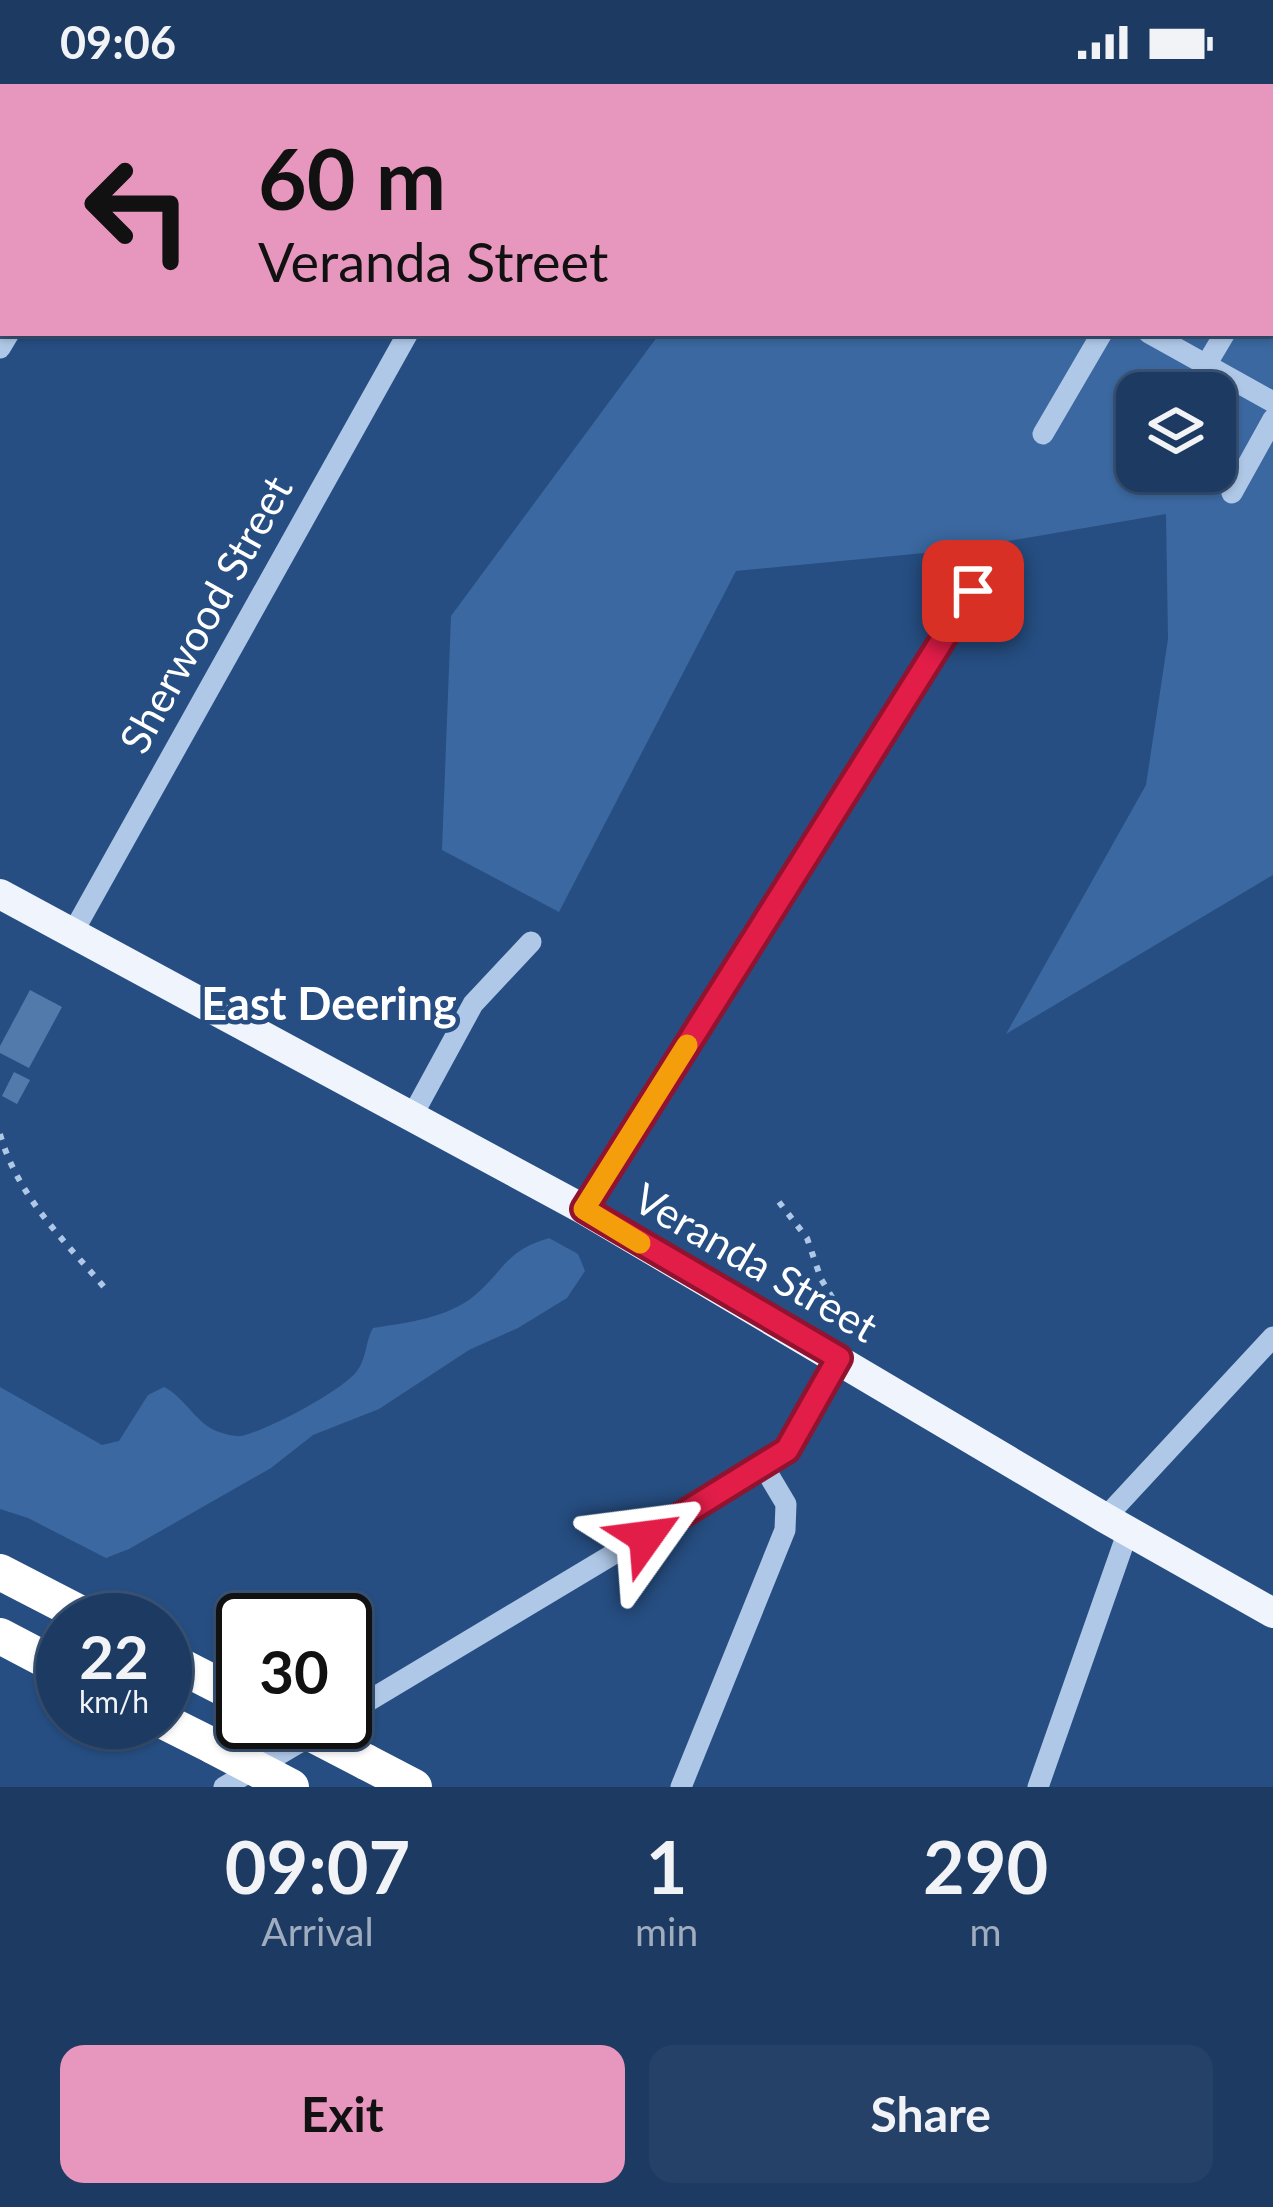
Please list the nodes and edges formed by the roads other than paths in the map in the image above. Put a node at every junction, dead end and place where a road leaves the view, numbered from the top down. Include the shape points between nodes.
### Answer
1 (406, 336) edge
2 (1100, 336) edge
3 (1154, 336) edge
4 (1224, 336) edge
5 (1206, 365) junction
6 (1273, 402) edge
7 (1273, 419) edge
8 (1043, 434) dead end
9 (1232, 493) dead end
10 (973, 591) dead end
11 (0, 894) edge
12 (72, 934) junction
13 (531, 942) dead end
14 (411, 1118) junction
15 (593, 1215) junction
16 (1273, 1337) edge
17 (839, 1358) junction
18 (764, 1467) junction
19 (1116, 1524) junction
20 (3, 1574) edge
21 (40, 1593) edge
22 (1273, 1613) edge
23 (0, 1636) edge
24 (36, 1655) edge
25 (372, 1699) edge
26 (192, 1736) edge
27 (288, 1749) edge
28 (342, 1749) edge
29 (224, 1787) edge
30 (291, 1787) edge
31 (414, 1787) edge
32 (681, 1787) edge
33 (1038, 1787) edge

1 - 12 street, Sherwood Street
2 - 8 street
3 - 5 street
4 - 5 street
5 - 6 street
7 - 9 street
10 - 15 street
11 - 12 main road, Veranda Street
12 - 14 main road, Veranda Street
13 - 14 street via 473,1004
14 - 15 main road, Veranda Street
15 - 17 main road, Veranda Street
16 - 19 street
17 - 18 street via 787,1450
17 - 19 main road, Veranda Street
18 - 25 street
18 - 32 street via 786,1504 784,1530
19 - 22 main road, Veranda Street
19 - 33 street
20 - 21 highway
23 - 24 highway
26 - 30 highway, bridge
27 - 29 street
28 - 31 highway, bridge

